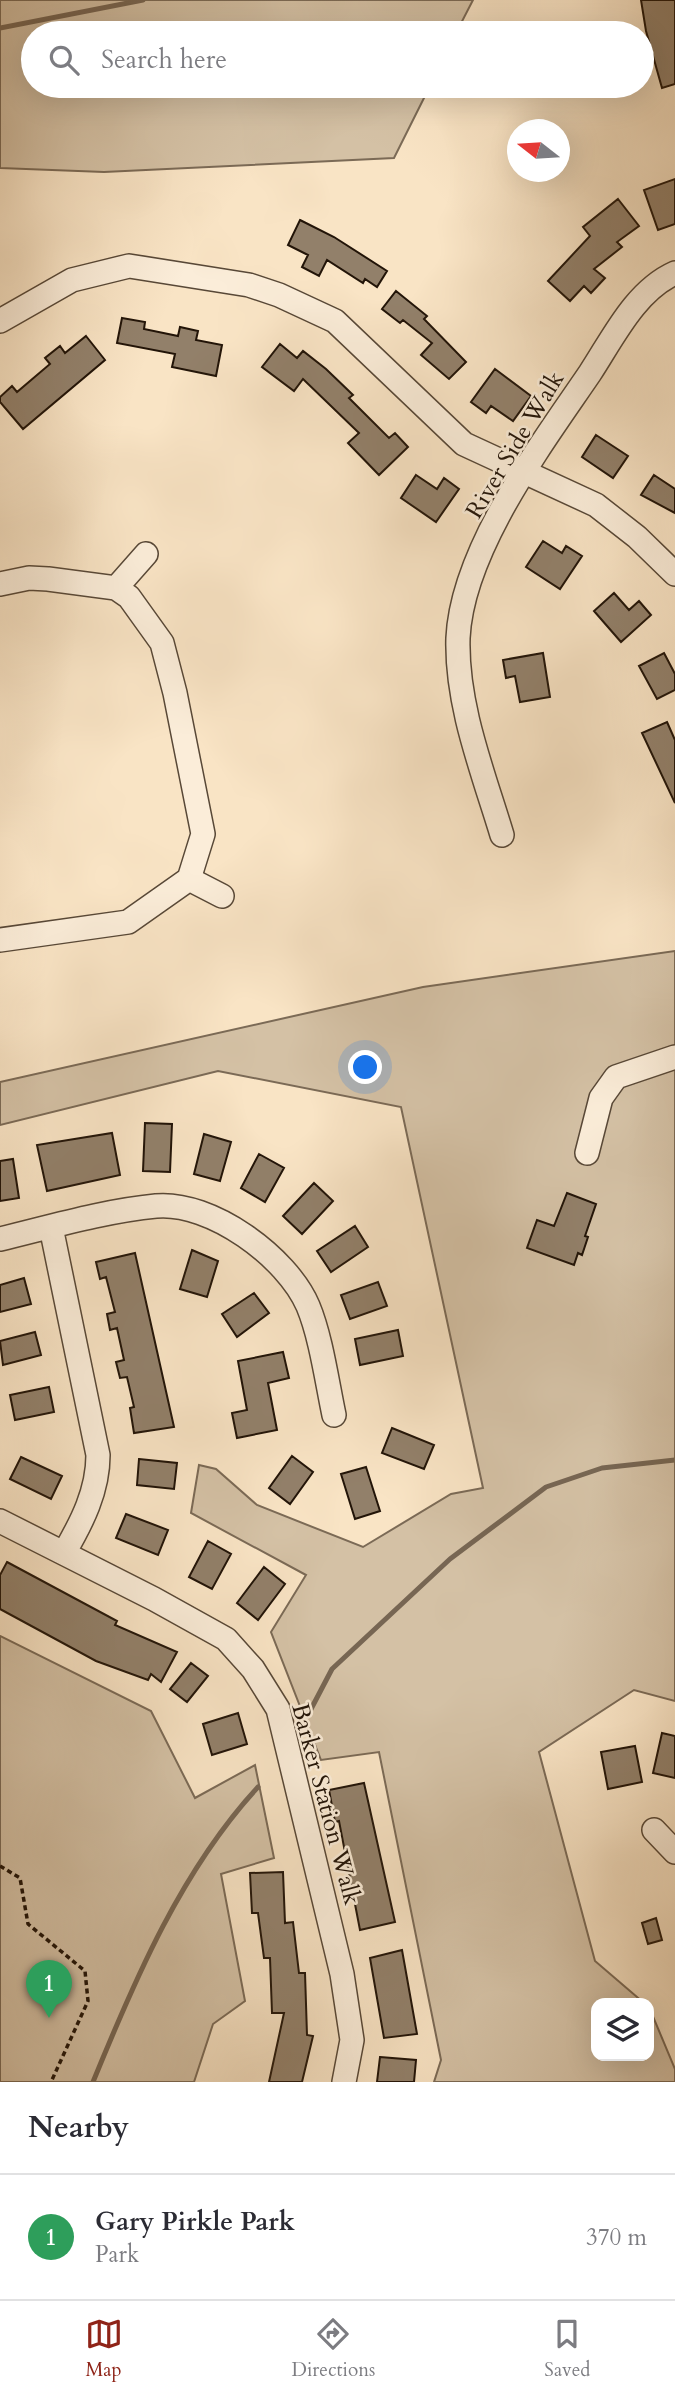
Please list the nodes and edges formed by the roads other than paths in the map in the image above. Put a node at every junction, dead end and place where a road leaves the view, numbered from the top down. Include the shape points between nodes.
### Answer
1 (675, 273) edge
2 (0, 321) edge
3 (525, 469) junction
4 (146, 554) dead end
5 (675, 574) edge
6 (0, 584) edge
7 (116, 589) junction
8 (502, 835) dead end
9 (188, 879) junction
10 (222, 896) dead end
11 (0, 940) edge
12 (675, 1056) edge
13 (587, 1153) dead end
14 (51, 1227) junction
15 (0, 1239) edge
16 (334, 1415) dead end
17 (0, 1521) edge
18 (64, 1553) junction
19 (654, 1830) dead end
20 (675, 1852) edge
21 (344, 2082) edge

1 - 3 street, River Side Walk via 638,302
2 - 3 street via 72,280 130,265 249,285 335,321 464,443
3 - 5 street via 596,505
3 - 8 street, River Side Walk via 466,592 458,637 460,688
4 - 7 street
6 - 7 street via 29,578
7 - 9 street via 129,597 162,643 175,693 203,834
9 - 10 street
9 - 11 street via 128,922
12 - 13 street via 616,1077 601,1098
14 - 15 street
14 - 16 street via 158,1206 199,1213 240,1231 287,1272 309,1306
14 - 18 street via 98,1455 98,1475 85,1515
17 - 18 street, Barker Station Walk
18 - 21 street, Barker Station Walk via 226,1639 278,1709 342,1974 352,2040
19 - 20 street

